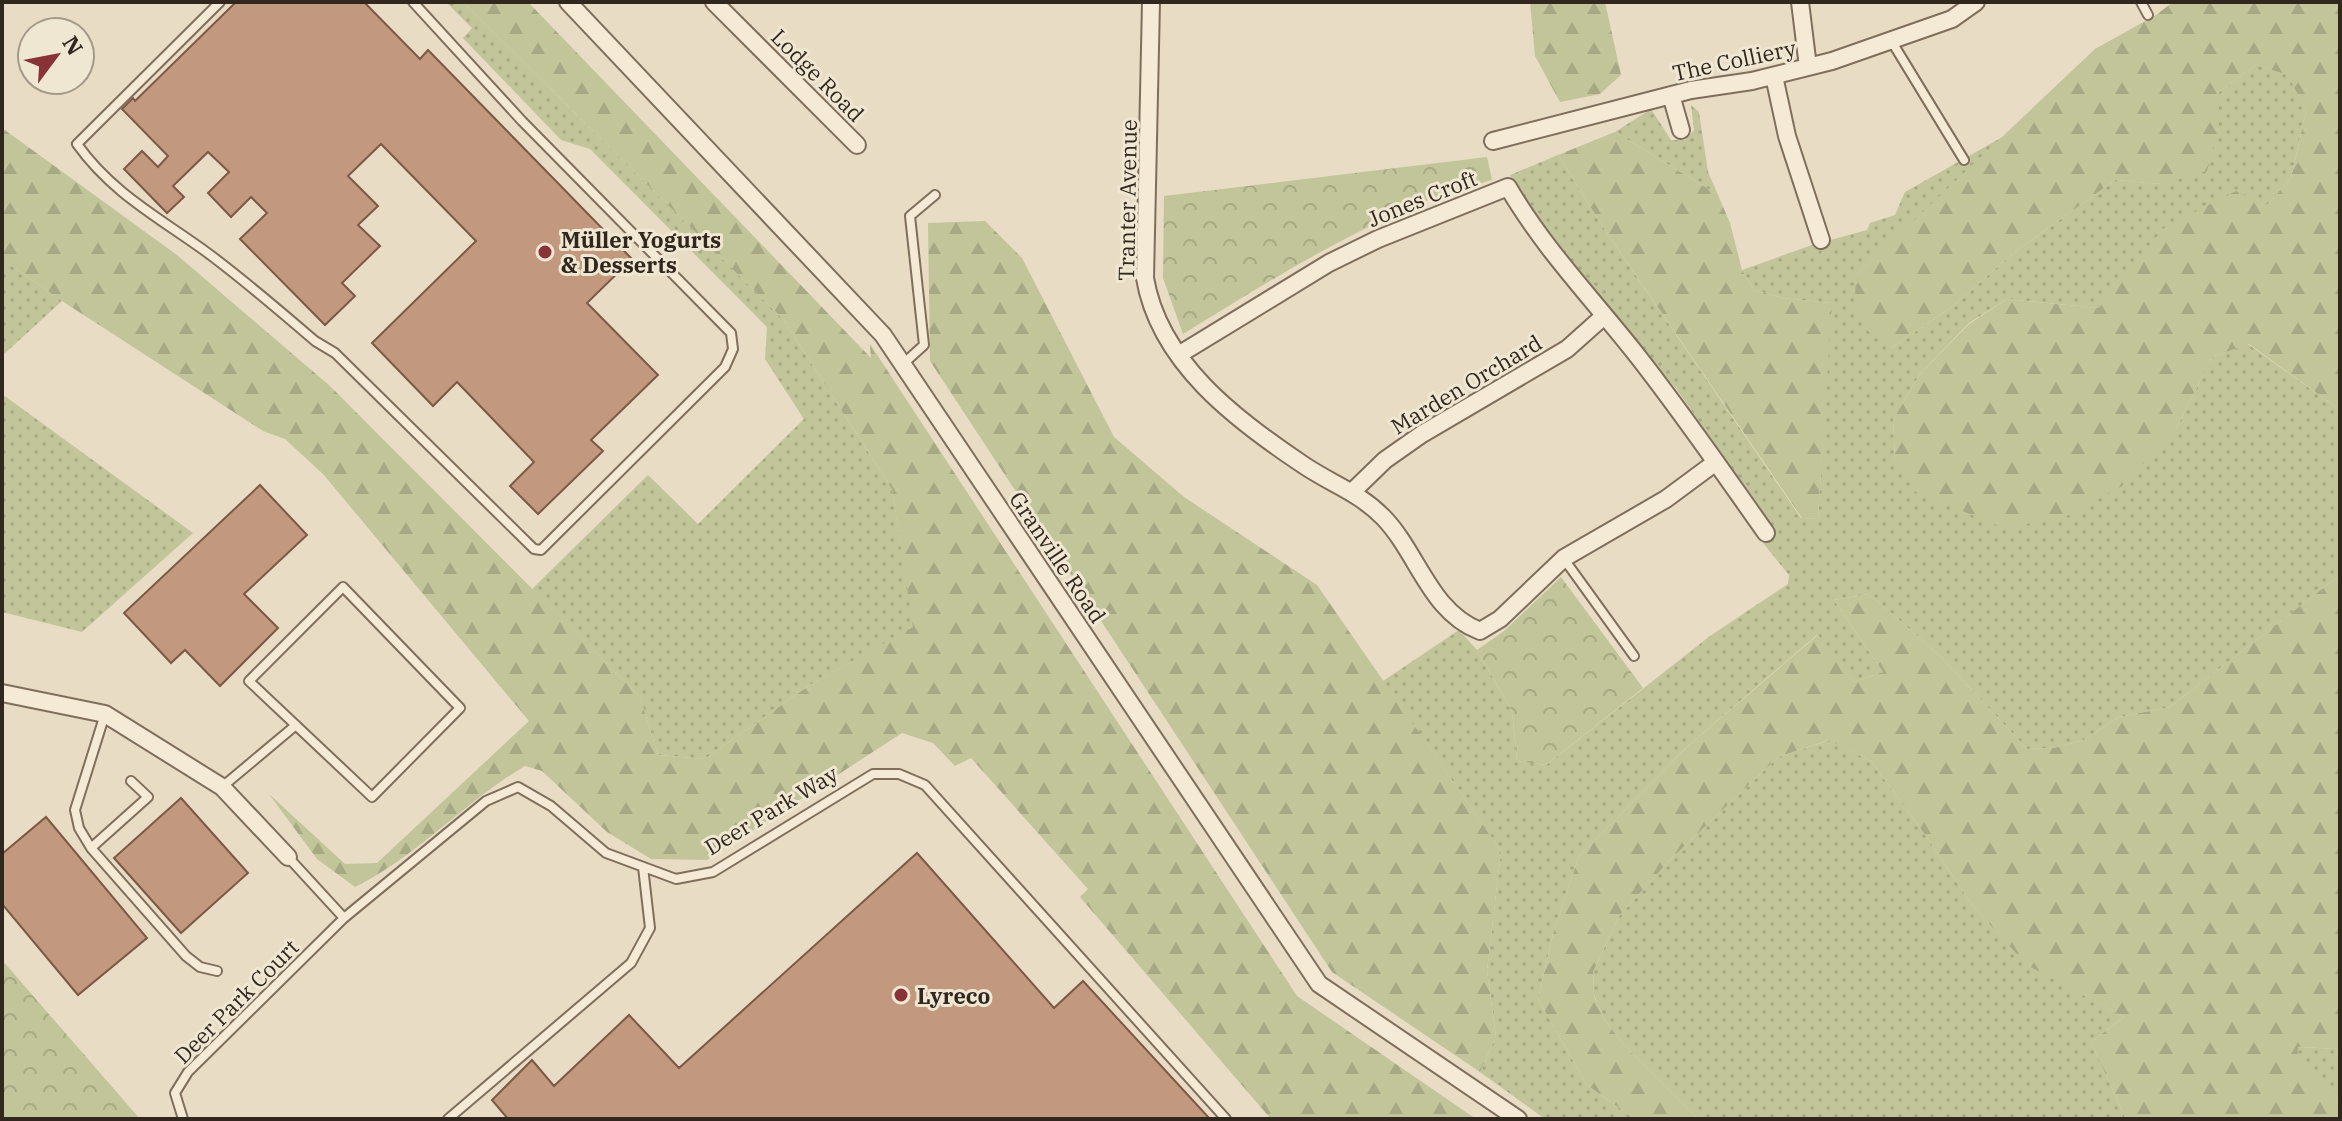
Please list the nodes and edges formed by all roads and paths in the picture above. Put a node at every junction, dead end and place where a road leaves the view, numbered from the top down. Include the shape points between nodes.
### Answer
1 (220, 2) edge
2 (413, 2) edge
3 (568, 2) edge
4 (714, 2) edge
5 (1151, 2) edge
6 (1800, 2) edge
7 (1976, 2) edge
8 (2141, 2) edge
9 (585, 9) edge
10 (2148, 15) dead end
11 (1892, 42) junction
12 (1808, 67) junction
13 (1774, 76) junction
14 (1671, 95) junction
15 (1681, 130) dead end
16 (1493, 141) dead end
17 (857, 145) dead end
18 (1964, 160) dead end
19 (935, 195) dead end
20 (1821, 240) dead end
21 (1604, 316) junction
22 (1180, 354) junction
23 (903, 364) junction
24 (1716, 462) junction
25 (1352, 492) junction
26 (1766, 533) dead end
27 (1564, 558) junction
28 (1634, 656) dead end
29 (2, 693) edge
30 (105, 714) junction
31 (296, 725) junction
32 (131, 781) dead end
33 (222, 787) junction
34 (91, 848) junction
35 (288, 857) joint
36 (643, 867) junction
37 (344, 918) junction
38 (217, 971) dead end
39 (183, 1119) edge
40 (448, 1119) edge
41 (1226, 1119) edge
42 (1518, 1119) edge

1 - 2 lane via 77,144 92,165 140,208 335,353 534,549 541,550 725,367 733,349 731,333
3 - 9 street, Granville Road
4 - 17 street, Lodge Road
5 - 22 street, Tranter Avenue via 1145,278 1149,302
6 - 12 street
7 - 11 street, The Colliery via 1952,19
8 - 10 lane
9 - 23 street, Granville Road via 883,335
11 - 12 street, The Colliery
11 - 18 lane
12 - 13 street, The Colliery
13 - 14 street, The Colliery
13 - 20 street via 1787,136
14 - 15 street
14 - 16 street, The Colliery
19 - 23 lane via 910,216 924,345
21 - 22 street, Jones Croft via 1508,187 1329,263
21 - 24 street, Jones Croft
21 - 25 street, Marden Orchard via 1567,349 1422,434
22 - 25 street, Tranter Avenue via 1224,407 1304,466
23 - 42 street, Granville Road via 1319,984
24 - 26 street, Jones Croft
24 - 27 street, Tranter Avenue via 1666,499
25 - 27 street, Tranter Avenue via 1386,520 1445,609 1480,631 1500,619
27 - 28 lane
29 - 30 street
30 - 33 street
30 - 34 lane via 75,810
31 - 31 lane via 249,681 343,587 460,708 372,797
31 - 33 lane
32 - 34 lane via 148,797
33 - 35 street
34 - 38 lane via 186,956
35 - 37 lane
36 - 37 lane, Deer Park Way via 606,853 551,806 518,787 486,801
36 - 40 lane via 650,928 631,963
36 - 41 lane, Deer Park Way via 676,879 713,872 873,774 899,774 925,785
37 - 39 lane, Deer Park Court via 188,1072 175,1093

